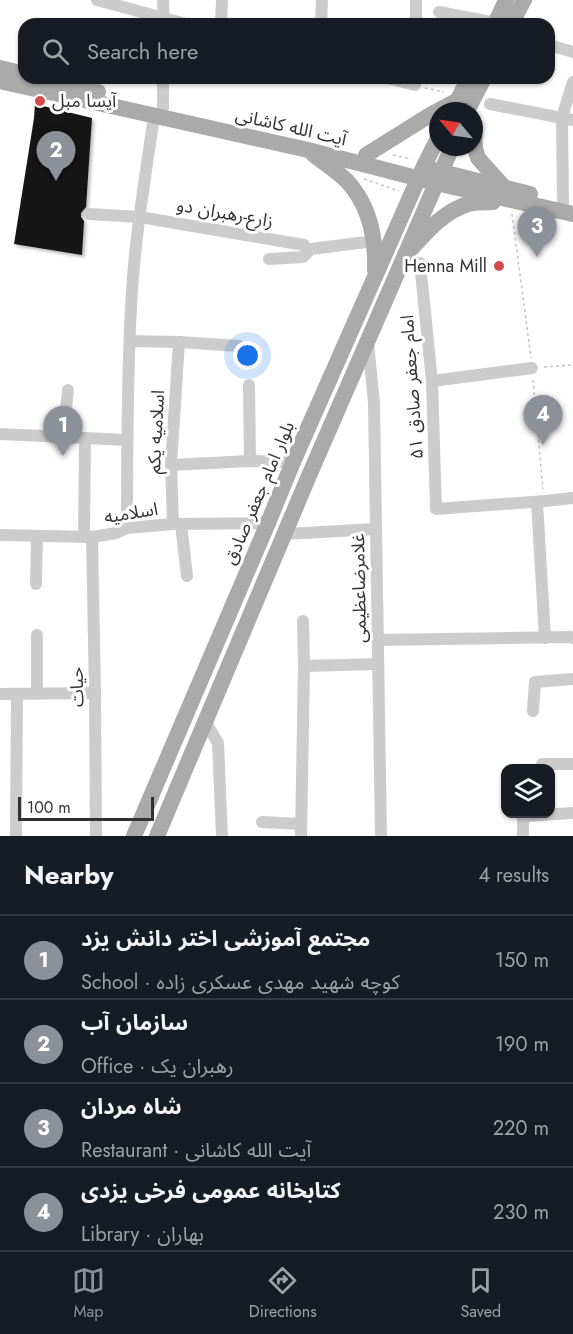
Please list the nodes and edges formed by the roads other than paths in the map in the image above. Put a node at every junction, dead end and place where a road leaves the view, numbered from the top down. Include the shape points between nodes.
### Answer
1 (97, 0) edge
2 (164, 0) edge
3 (222, 0) edge
4 (322, 0) edge
5 (416, 0) edge
6 (506, 0) edge
7 (524, 0) edge
8 (439, 12) dead end
9 (154, 18) edge
10 (164, 18) edge
11 (221, 18) edge
12 (321, 18) edge
13 (416, 18) edge
14 (470, 18) edge
15 (502, 18) edge
16 (507, 18) edge
17 (555, 47) edge
18 (573, 52) edge
19 (0, 68) edge
20 (18, 72) edge
21 (0, 81) edge
22 (573, 82) edge
23 (62, 84) edge
24 (162, 84) edge
25 (468, 84) edge
26 (480, 84) edge
27 (465, 102) edge
28 (466, 102) edge
29 (489, 104) dead end
30 (158, 112) junction
31 (429, 116) edge
32 (568, 119) edge
33 (308, 150) junction
34 (366, 155) junction
35 (429, 156) edge
36 (448, 156) edge
37 (477, 156) edge
38 (421, 173) junction
39 (438, 177) junction
40 (507, 194) junction
41 (570, 208) edge
42 (89, 214) dead end
43 (140, 217) junction
44 (374, 241) junction
45 (304, 245) dead end
46 (269, 259) dead end
47 (402, 260) junction
48 (420, 263) dead end
49 (375, 277) junction
50 (368, 339) junction
51 (130, 341) junction
52 (179, 342) junction
53 (239, 346) dead end
54 (532, 368) road end
55 (432, 381) junction
56 (249, 385) dead end
57 (68, 390) dead end
58 (0, 434) edge
59 (63, 438) junction
60 (86, 438) junction
61 (127, 440) junction
62 (250, 461) junction
63 (293, 462) junction
64 (171, 465) junction
65 (573, 498) edge
66 (541, 502) junction
67 (268, 523) junction
68 (177, 524) junction
69 (127, 528) junction
70 (376, 530) junction
71 (285, 534) junction
72 (0, 536) edge
73 (36, 536) junction
74 (88, 537) junction
75 (187, 576) dead end
76 (36, 584) dead end
77 (303, 621) dead end
78 (38, 635) dead end
79 (545, 638) junction
80 (573, 638) edge
81 (378, 640) junction
82 (217, 642) junction
83 (238, 644) junction
84 (209, 662) junction
85 (378, 664) junction
86 (304, 666) junction
87 (225, 673) junction
88 (573, 679) edge
89 (95, 693) junction
90 (0, 694) edge
91 (17, 694) junction
92 (37, 694) junction
93 (533, 711) dead end
94 (205, 721) junction
95 (555, 764) edge
96 (573, 764) edge
97 (573, 813) edge
98 (555, 814) edge
99 (523, 818) edge
100 (262, 822) dead end
101 (301, 830) edge
102 (16, 836) edge
103 (96, 836) edge
104 (134, 836) edge
105 (157, 836) edge
106 (222, 836) edge
107 (381, 836) edge
108 (524, 836) edge

1 - 9 street
2 - 10 street
3 - 11 street
4 - 12 street
5 - 13 street
6 - 15 main road
7 - 16 main road
8 - 14 street
17 - 18 street
19 - 20 main road
21 - 30 main road, آیت الله کاشانی
22 - 32 street
23 - 30 main road, آیت الله کاشانی
24 - 30 street
25 - 27 main road
26 - 28 main road
29 - 32 street
30 - 33 main road, آیت الله کاشانی
30 - 34 main road, آیت الله کاشانی
30 - 43 street
31 - 34 main road
32 - 41 street
33 - 38 main road, آیت الله کاشانی
33 - 44 main road via 354,189 369,217
34 - 38 main road, آیت الله کاشانی
35 - 38 main road, بلوار امام جعفر صادق
36 - 39 main road
37 - 40 main road
38 - 39 main road, آیت الله کاشانی
38 - 49 main road, بلوار امام جعفر صادق
39 - 40 main road, آیت الله کاشانی
39 - 47 main road
40 - 41 main road, آیت الله کاشانی
40 - 47 main road via 453,209
42 - 43 street, زارع-رهبران دو
43 - 45 street, زارع-رهبران دو
43 - 51 street
44 - 46 street via 311,249 303,257
44 - 49 main road
47 - 50 main road
48 - 55 street, امام جعفر صادق ۵۱
49 - 63 main road, بلوار امام جعفر صادق
50 - 70 street, غلامرضاعظیمی via 374,403
50 - 71 main road
51 - 52 street
51 - 61 street
52 - 53 street
52 - 64 street, اسلامیه یکم
54 - 55 street
55 - 66 street, امام جعفر صادق ۵۱ via 436,509
56 - 62 street
57 - 59 street
58 - 59 street
59 - 60 street
60 - 61 street
60 - 74 street, حیات
61 - 69 street
62 - 63 street
62 - 64 street
63 - 67 main road, بلوار امام جعفر صادق
64 - 68 street, اسلامیه یکم
65 - 66 street
66 - 79 street
67 - 68 street, اسلامیه
67 - 82 main road, بلوار امام جعفر صادق
68 - 69 street, اسلامیه
68 - 75 street, اسلامیه یکم
69 - 74 street, اسلامیه
70 - 71 street
70 - 81 street, غلامرضاعظیمی
71 - 83 main road
72 - 73 street, اسلامیه
73 - 74 street, اسلامیه
73 - 76 street
74 - 89 street, حیات
77 - 86 street
78 - 92 street
79 - 80 street
79 - 81 street
81 - 85 street, غلامرضاعظیمی
82 - 83 main road via 229,649
82 - 84 main road, بلوار امام جعفر صادق
83 - 87 main road
84 - 87 main road via 222,660
84 - 104 main road, بلوار امام جعفر صادق
85 - 86 street
85 - 107 street, غلامرضاعظیمی
86 - 101 street
87 - 94 main road
88 - 93 street via 535,682
89 - 92 street
89 - 103 street, حیات
90 - 91 street
91 - 92 street
91 - 102 street
94 - 105 main road
94 - 106 street via 218,743
95 - 96 street
97 - 98 street
99 - 108 street
100 - 101 street

